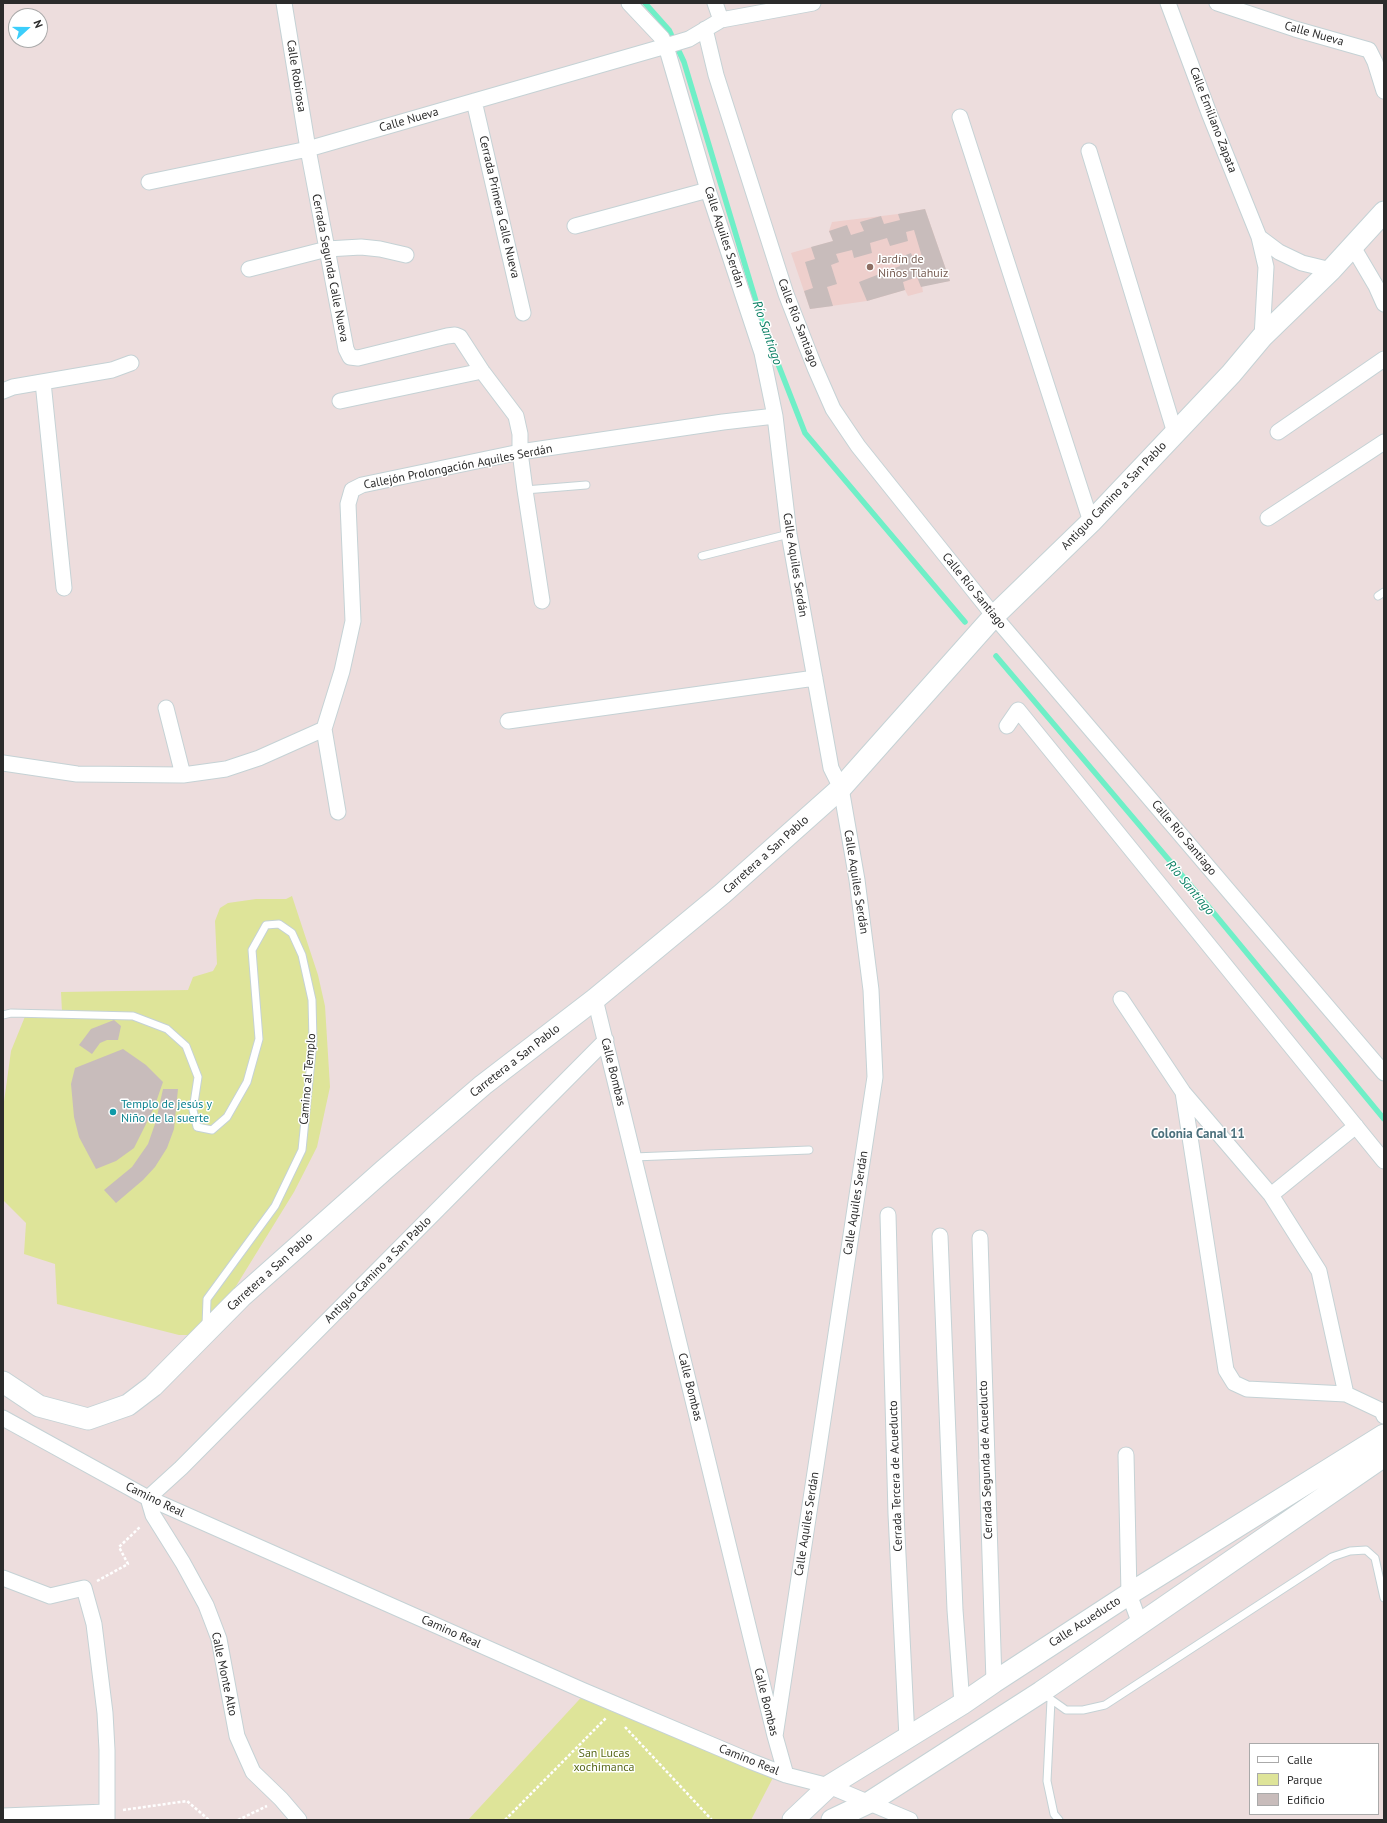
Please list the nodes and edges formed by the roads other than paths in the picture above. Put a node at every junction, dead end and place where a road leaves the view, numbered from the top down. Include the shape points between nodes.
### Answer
1 (284, 3) edge
2 (629, 3) edge
3 (715, 3) edge
4 (812, 3) edge
5 (1168, 3) edge
6 (1217, 3) edge
7 (721, 20) junction
8 (705, 28) junction
9 (667, 46) junction
10 (1384, 92) edge
11 (474, 101) junction
12 (960, 117) dead end
13 (308, 149) junction
14 (1089, 151) dead end
15 (149, 182) dead end
16 (708, 190) junction
17 (1384, 212) edge
18 (575, 226) dead end
19 (1259, 237) junction
20 (1353, 247) junction
21 (326, 249) junction
22 (406, 255) dead end
23 (249, 269) dead end
24 (1331, 270) junction
25 (1380, 285) edge
26 (1384, 304) edge
27 (523, 313) dead end
28 (1262, 338) junction
29 (1384, 359) edge
30 (132, 363) dead end
31 (482, 371) junction
32 (43, 382) junction
33 (3, 391) edge
34 (340, 401) dead end
35 (775, 416) junction
36 (1278, 432) dead end
37 (1175, 433) junction
38 (1384, 442) edge
39 (520, 452) junction
40 (586, 485) dead end
41 (525, 490) junction
42 (1268, 518) dead end
43 (1091, 522) junction
44 (789, 534) junction
45 (702, 556) dead end
46 (64, 588) dead end
47 (542, 602) dead end
48 (994, 616) junction
49 (815, 678) junction
50 (166, 708) dead end
51 (508, 721) dead end
52 (1007, 726) dead end
53 (324, 729) junction
54 (3, 763) edge
55 (183, 775) junction
56 (841, 788) junction
57 (338, 812) dead end
58 (595, 999) junction
59 (1121, 999) dead end
60 (3, 1015) edge
61 (606, 1040) junction
62 (1384, 1073) edge
63 (1183, 1092) junction
64 (1356, 1126) junction
65 (809, 1150) dead end
66 (634, 1157) junction
67 (1384, 1161) edge
68 (1271, 1194) junction
69 (888, 1215) dead end
70 (940, 1236) dead end
71 (980, 1238) dead end
72 (205, 1334) junction
73 (3, 1382) edge
74 (1346, 1394) junction
75 (1383, 1412) edge
76 (3, 1418) edge
77 (1384, 1435) edge
78 (1126, 1455) dead end
79 (1384, 1456) edge
80 (148, 1498) junction
81 (3, 1578) edge
82 (1129, 1594) junction
83 (1384, 1598) edge
84 (1140, 1624) junction
85 (994, 1682) junction
86 (1046, 1696) junction
87 (962, 1704) junction
88 (775, 1736) junction
89 (907, 1738) junction
90 (786, 1775) junction
91 (829, 1786) junction
92 (870, 1802) junction
93 (3, 1816) edge
94 (106, 1816) edge
95 (299, 1820) edge
96 (793, 1820) edge
97 (832, 1820) edge
98 (910, 1820) edge
99 (1059, 1820) edge

1 - 13 street, Calle Robirosa
2 - 9 street, Calle Aquiles Serdán
3 - 7 street
4 - 7 street, Calle Nueva
5 - 19 street, Calle Emiliano Zapata
6 - 10 street, Calle Nueva via 1294,29 1369,50
7 - 8 street, Calle Nueva
8 - 9 street, Calle Nueva via 689,39
8 - 48 street, Calle Río Santiago via 716,75 781,280 833,409 858,446
9 - 11 street, Calle Nueva
9 - 16 street, Calle Aquiles Serdán
11 - 13 street, Calle Nueva
11 - 27 street, Cerrada Primera Calle Nueva
12 - 43 street
13 - 15 street, Calle Nueva
13 - 21 street, Cerrada Segunda Calle Nueva
14 - 37 street
16 - 18 street
16 - 35 street, Calle Aquiles Serdán via 762,353
17 - 20 main road, Antiguo Camino a San Pablo
19 - 24 street via 1279,252 1302,264
19 - 28 street, Calle Emiliano Zapata via 1266,267
20 - 24 main road, Antiguo Camino a San Pablo
20 - 25 street
21 - 22 street via 361,246
21 - 23 street
21 - 31 street, Cerrada Segunda Calle Nueva via 346,349 350,357 358,358 455,336 460,337
24 - 28 main road, Antiguo Camino a San Pablo
25 - 26 street
28 - 37 main road, Antiguo Camino a San Pablo
29 - 36 street
30 - 32 street via 112,370
31 - 34 street
31 - 39 street, Cerrada Segunda Calle Nueva via 516,416
32 - 33 street
32 - 46 street
35 - 39 street, Callejón Prolongación Aquiles Serdán
35 - 44 street, Calle Aquiles Serdán
37 - 43 main road, Antiguo Camino a San Pablo
38 - 42 street
39 - 41 street, Cerrada Segunda Calle Nueva
39 - 53 street, Callejón Prolongación Aquiles Serdán via 362,485 352,490 348,504 353,620 342,671
40 - 41 lane
41 - 47 street, Cerrada Segunda Calle Nueva
43 - 48 main road, Antiguo Camino a San Pablo
44 - 45 lane
44 - 49 street, Calle Aquiles Serdán
48 - 56 main road, Carretera a San Pablo
48 - 62 street, Calle Río Santiago
49 - 51 street
49 - 56 street, Calle Aquiles Serdán via 831,768
50 - 55 street
52 - 64 street via 1018,710
53 - 55 street via 259,758 226,769
53 - 57 street
54 - 55 street via 77,774
56 - 58 main road, Carretera a San Pablo via 722,894
56 - 88 street, Calle Aquiles Serdán via 871,990 875,1077
58 - 61 street, Calle Bombas
58 - 72 main road, Carretera a San Pablo via 483,1085 241,1297
59 - 63 street
60 - 72 lane, Camino al Templo via 11,1013 133,1016 167,1030 186,1046 198,1077 193,1110 197,1127 212,1130 227,1117 247,1082 259,1039 252,950 266,926 279,924 292,933 302,955 312,1000 313,1041 302,1150 275,1206 207,1299
61 - 66 street, Calle Bombas
61 - 80 street, Antiguo Camino a San Pablo via 181,1468
63 - 68 street
63 - 74 street via 1226,1370 1234,1383 1247,1389
64 - 67 street
64 - 68 street
65 - 66 lane
66 - 88 street, Calle Bombas
68 - 74 street via 1319,1271
69 - 89 street, Cerrada Tercera de Acueducto via 896,1514
70 - 87 street via 955,1610
71 - 85 street, Cerrada Segunda de Acueducto
72 - 73 main road, Carretera a San Pablo via 153,1386 128,1405 88,1419 38,1406
74 - 75 street
76 - 80 street, Camino Real
77 - 82 main road, Calle Acueducto
78 - 82 street
79 - 84 main road
80 - 90 street, Camino Real via 582,1690
80 - 95 street, Calle Monte Alto via 153,1515 206,1605 219,1639 237,1736 253,1772
81 - 94 street via 50,1596 84,1588 94,1624 105,1713
82 - 84 street
82 - 85 main road, Calle Acueducto
83 - 86 lane via 1375,1558 1366,1550 1350,1551 1332,1557 1105,1705 1083,1710 1066,1710
84 - 86 main road
85 - 87 main road, Calle Acueducto
86 - 92 main road
86 - 99 lane via 1047,1781 1054,1814
87 - 89 main road, Calle Acueducto
88 - 90 street, Calle Bombas
89 - 91 main road, Calle Acueducto
90 - 91 street, Camino Real
91 - 92 street, Camino Real
91 - 96 main road, Calle Acueducto
92 - 97 main road
92 - 98 street, Camino Real
93 - 94 street

